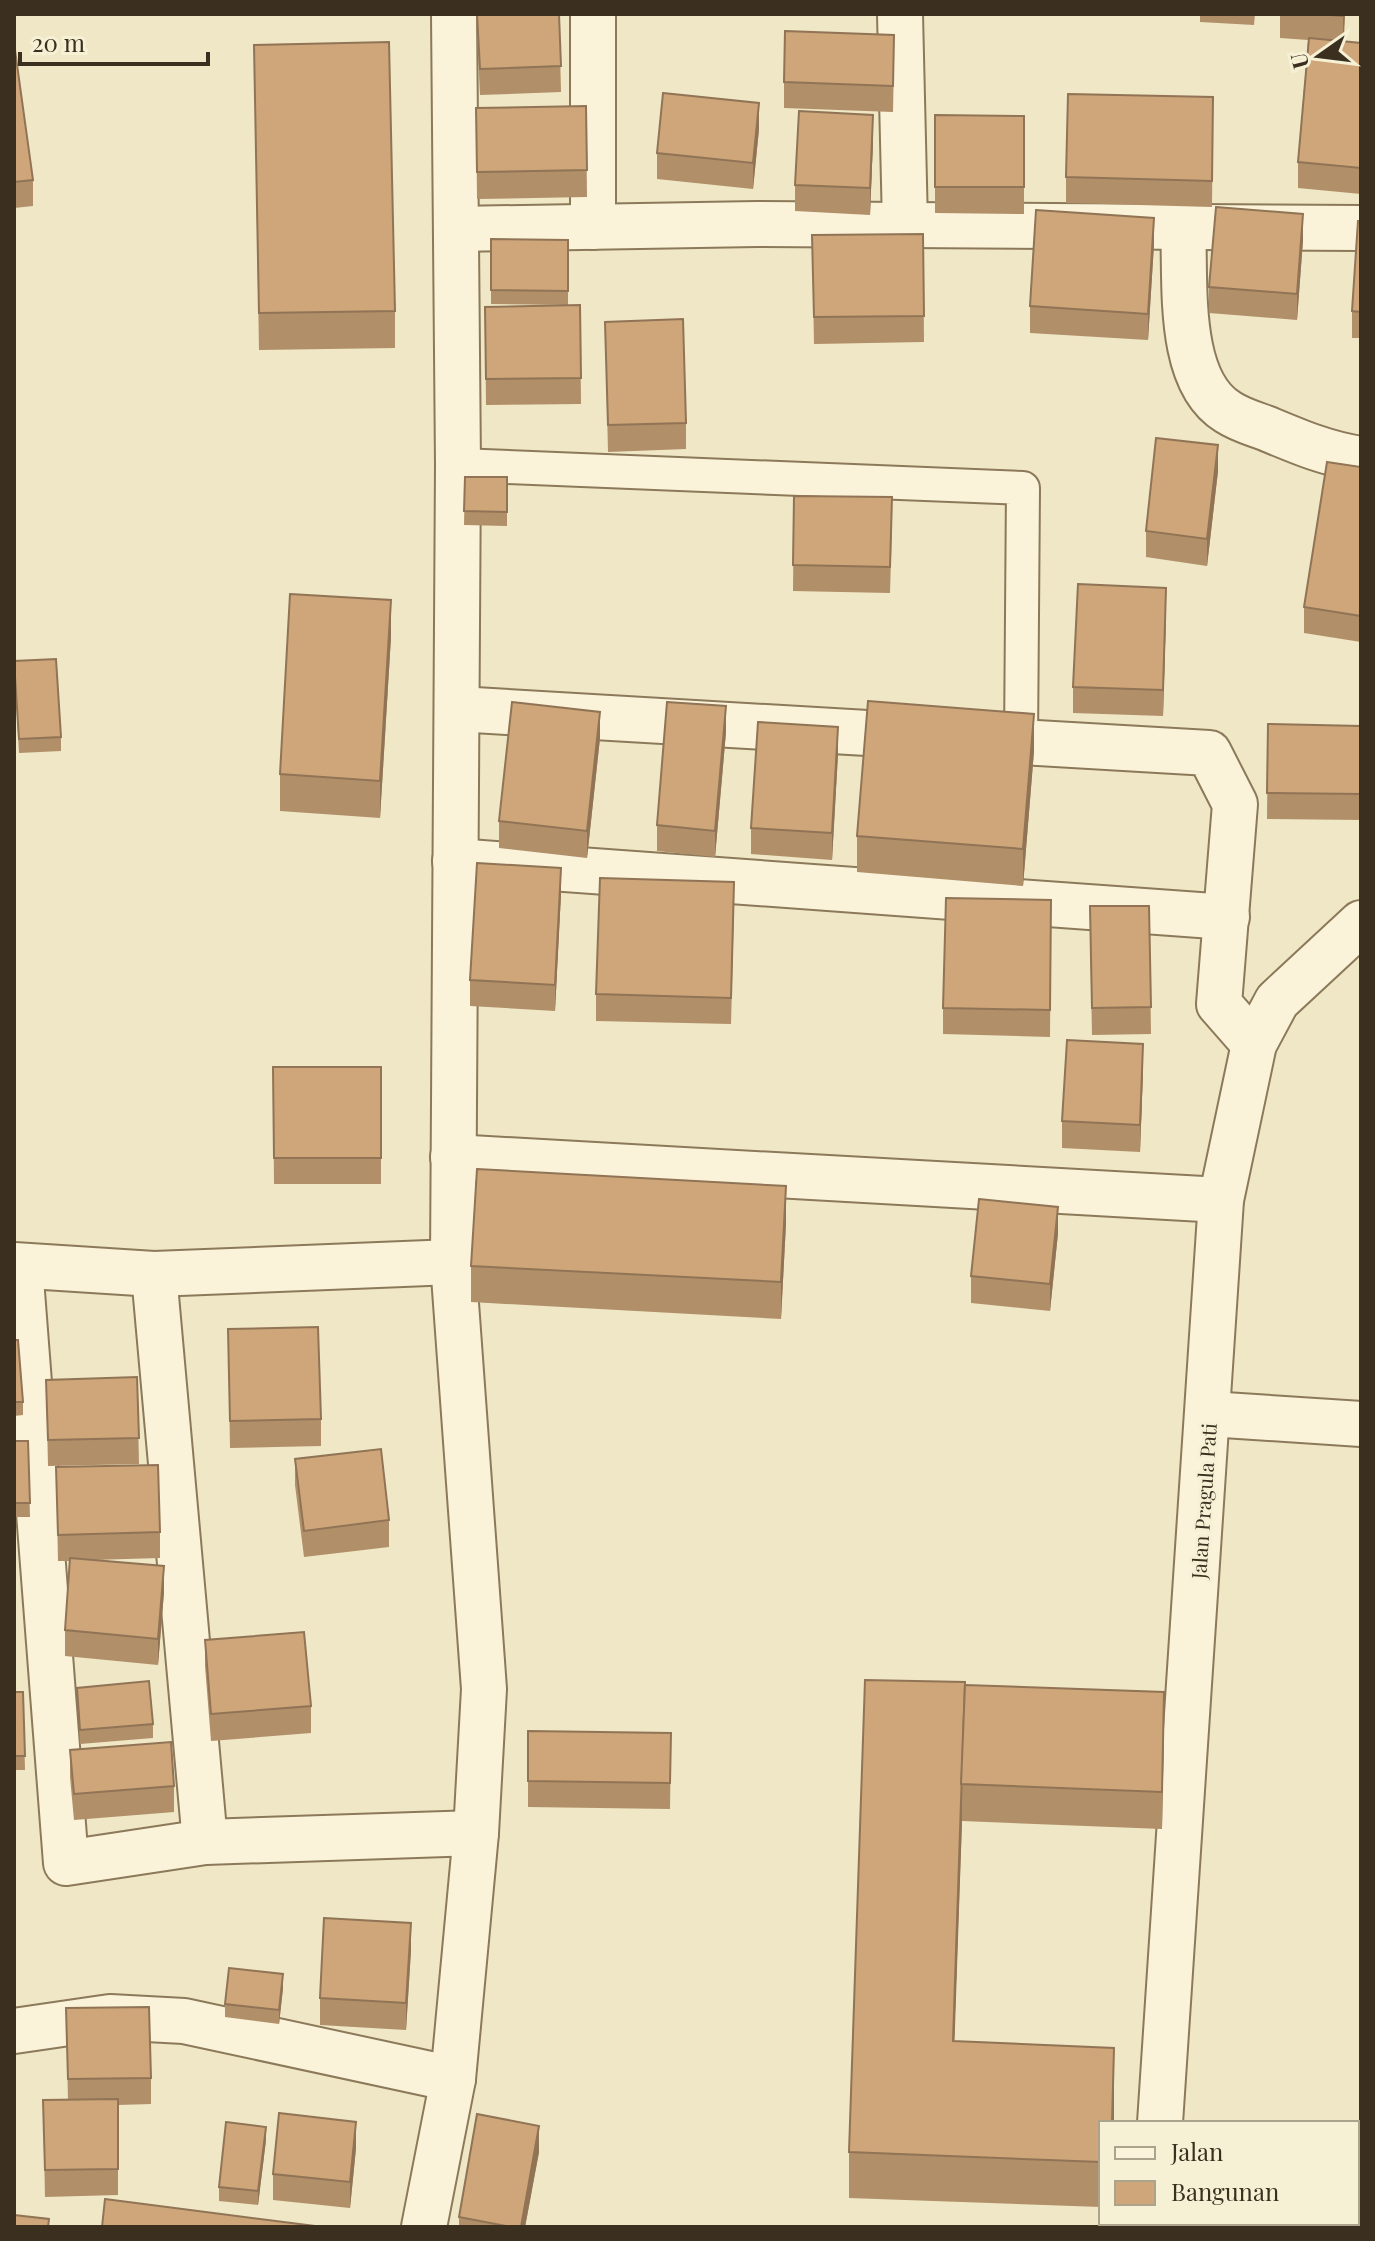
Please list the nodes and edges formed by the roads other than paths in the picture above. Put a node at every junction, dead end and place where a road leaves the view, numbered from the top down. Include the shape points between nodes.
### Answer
1 (454, 14) edge
2 (593, 14) edge
3 (900, 14) edge
4 (905, 225) junction
5 (593, 227) junction
6 (1183, 228) junction
7 (1361, 228) edge
8 (456, 229) junction
9 (1361, 459) edge
10 (458, 465) junction
11 (457, 709) junction
12 (1021, 742) junction
13 (455, 861) junction
14 (1227, 917) junction
15 (1361, 923) edge
16 (1254, 1044) junction
17 (453, 1157) junction
18 (1221, 1200) junction
19 (453, 1262) junction
20 (17, 1266) edge
21 (154, 1274) junction
22 (1209, 1414) junction
23 (1361, 1424) edge
24 (476, 1833) junction
25 (205, 1842) junction
26 (14, 2031) edge
27 (453, 2079) junction
28 (1160, 2121) edge
29 (424, 2227) edge

1 - 8 street
2 - 5 street
3 - 4 street
4 - 5 street
4 - 6 street
5 - 8 street
6 - 7 street
6 - 9 street via 1189,348 1208,395 1228,412 1327,454
8 - 10 street
10 - 11 street
10 - 12 lane via 1023,488
11 - 12 street
11 - 13 street
12 - 14 street via 1209,753 1235,804
13 - 14 street
13 - 17 street
14 - 16 street via 1219,1004
15 - 16 street, Jalan Pragula Pati via 1277,1001
16 - 18 street, Jalan Pragula Pati
17 - 18 street
17 - 19 street
18 - 22 street, Jalan Pragula Pati
19 - 21 street
19 - 24 street via 484,1689
20 - 21 street
20 - 25 street via 66,1863
21 - 25 street
22 - 23 street
22 - 28 street, Jalan Pragula Pati
24 - 25 street
24 - 27 street
26 - 27 street via 110,2017 184,2021
27 - 29 street

